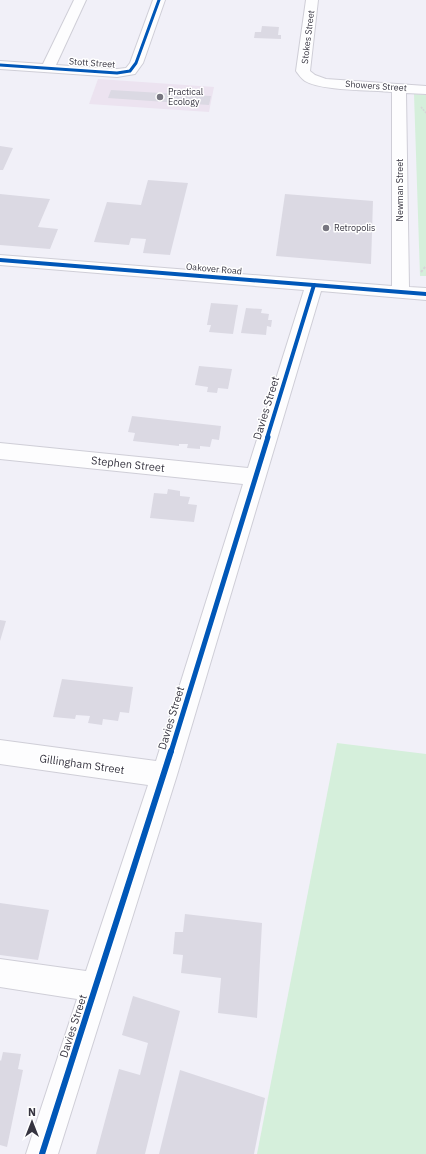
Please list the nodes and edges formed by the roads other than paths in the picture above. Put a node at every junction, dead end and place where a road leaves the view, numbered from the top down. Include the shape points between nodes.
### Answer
1 (80, 0) edge
2 (159, 0) edge
3 (312, 0) edge
4 (0, 65) edge
5 (48, 68) junction
6 (326, 83) joint
7 (399, 88) junction
8 (426, 90) edge
9 (0, 260) edge
10 (314, 285) junction
11 (401, 292) junction
12 (426, 294) edge
13 (0, 451) edge
14 (255, 477) junction
15 (0, 752) edge
16 (164, 775) junction
17 (0, 973) edge
18 (96, 987) junction
19 (42, 1154) edge

1 - 5 street
2 - 5 street, Stott Street via 136,63 130,71 117,73
3 - 6 street, Stokes Street via 303,71 310,78
4 - 5 street, Stott Street
6 - 7 street, Showers Street
7 - 8 street, Showers Street
7 - 11 street, Newman Street
9 - 10 street, Oakover Road
10 - 11 street, Oakover Road
10 - 14 street, Davies Street
11 - 12 street, Oakover Road
13 - 14 street, Stephen Street
14 - 16 street, Davies Street
15 - 16 street, Gillingham Street
16 - 18 street, Davies Street
17 - 18 street
18 - 19 street, Davies Street

